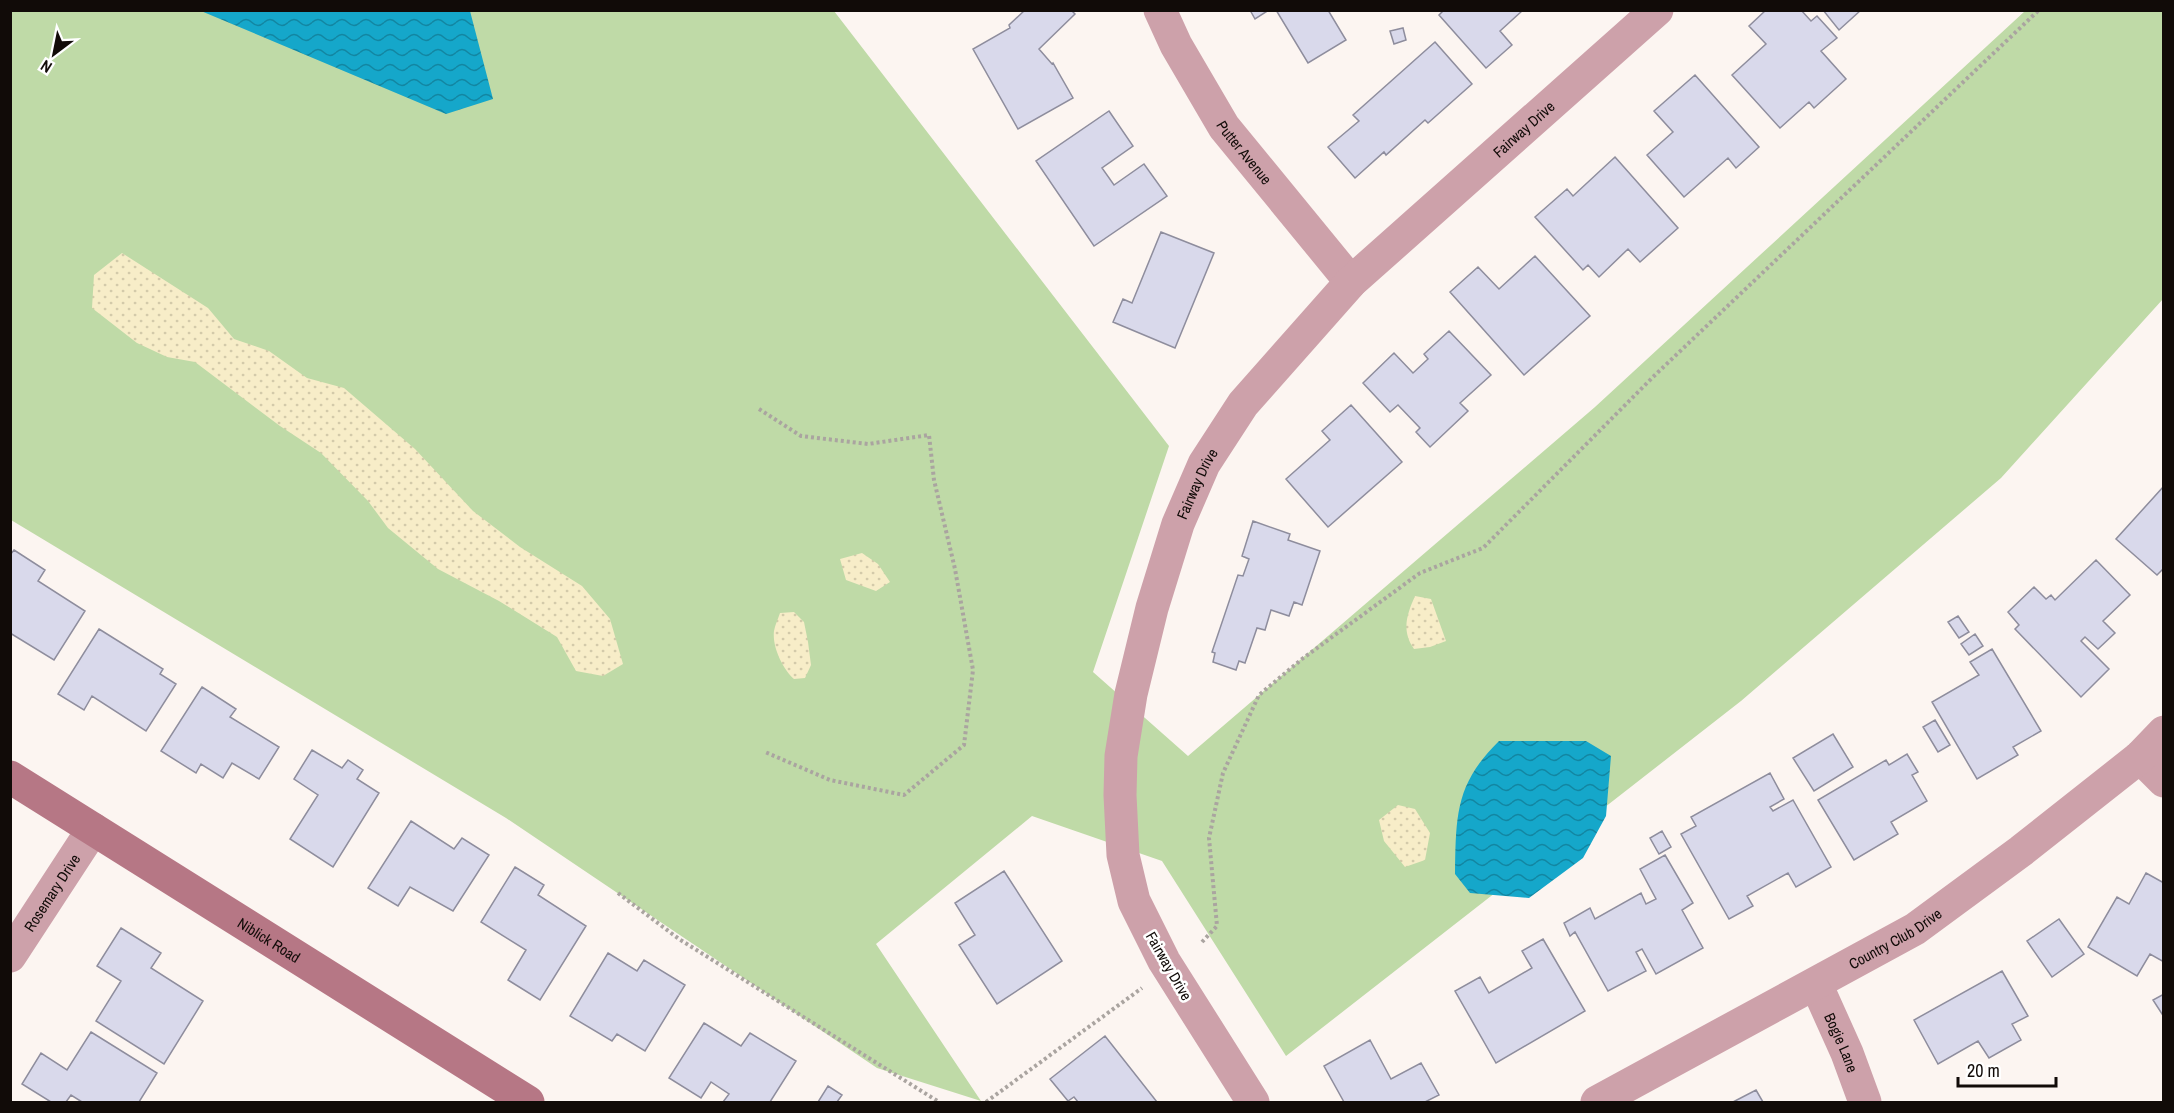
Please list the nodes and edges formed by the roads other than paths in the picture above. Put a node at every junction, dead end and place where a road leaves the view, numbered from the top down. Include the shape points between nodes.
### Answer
1 (1160, 10) edge
2 (1657, 10) edge
3 (1351, 282) junction
4 (2163, 732) edge
5 (2140, 757) junction
6 (10, 777) edge
7 (2163, 781) edge
8 (93, 829) junction
9 (10, 956) edge
10 (1816, 984) junction
11 (528, 1102) edge
12 (1253, 1102) edge
13 (1598, 1102) edge
14 (1865, 1102) edge

1 - 3 street, Putter Avenue via 1224,127
2 - 3 street, Fairway Drive
3 - 12 street, Fairway Drive via 1243,404 1204,464 1178,524 1152,608 1121,756 1123,855 1134,901 1164,961
4 - 5 street, Country Club Drive
5 - 7 street
5 - 10 street, Country Club Drive via 1916,928
6 - 8 main road, Niblick Road
8 - 9 street, Rosemary Drive
8 - 11 main road, Niblick Road
10 - 13 street, Country Club Drive
10 - 14 street, Bogie Lane

